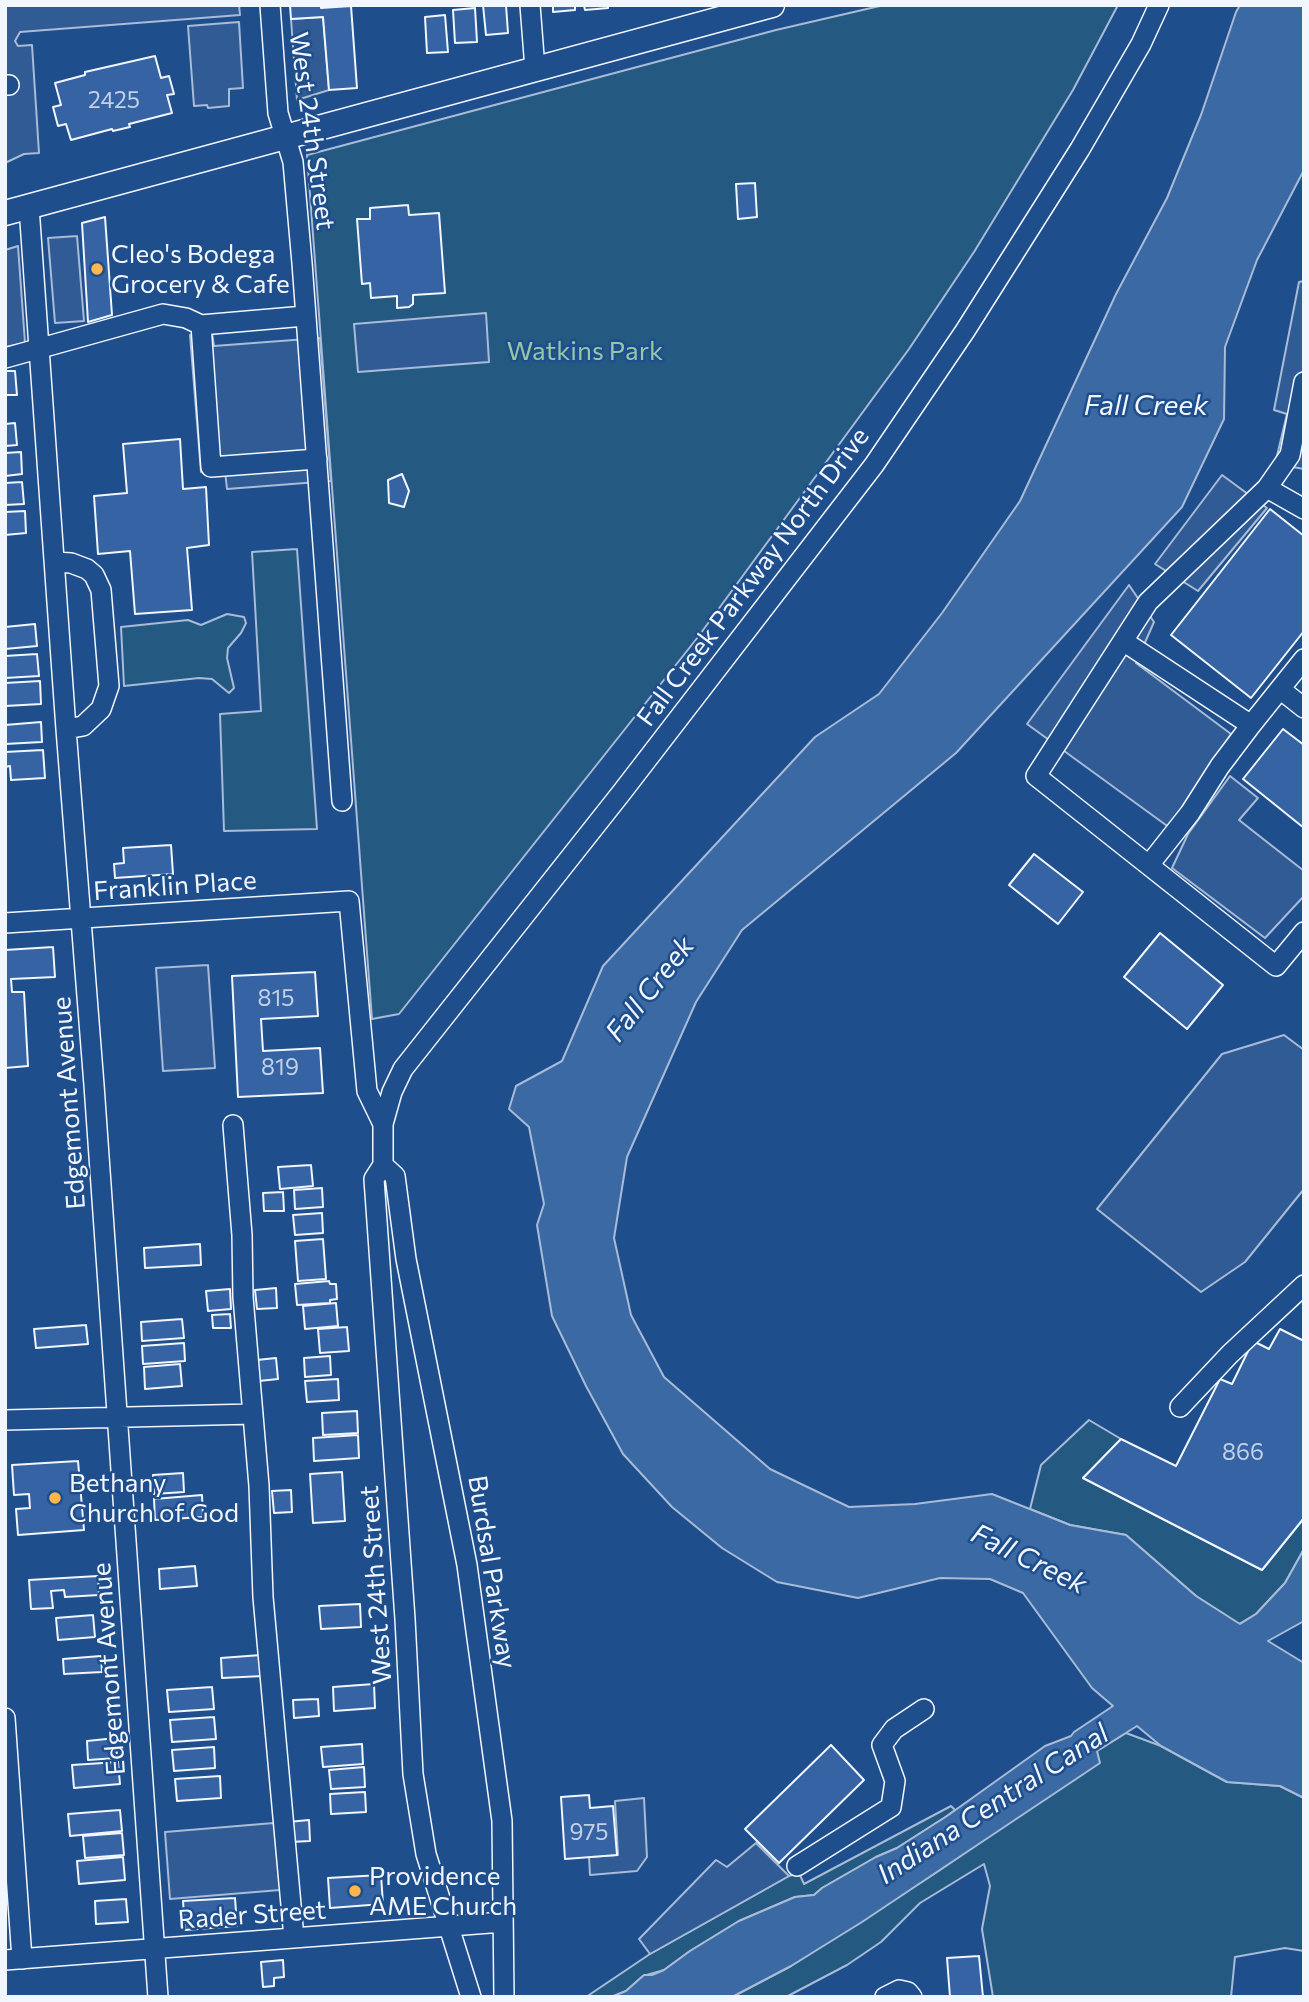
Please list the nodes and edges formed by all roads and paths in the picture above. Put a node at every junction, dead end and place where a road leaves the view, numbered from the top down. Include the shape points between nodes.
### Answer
1 (270, 5) edge
2 (530, 5) edge
3 (1159, 5) edge
4 (761, 7) edge
5 (534, 69) junction
6 (286, 137) junction
7 (17, 210) edge
8 (305, 317) junction
9 (201, 325) junction
10 (41, 349) junction
11 (5, 358) edge
12 (1304, 382) edge
13 (317, 459) junction
14 (1267, 488) junction
15 (1304, 509) edge
16 (56, 562) junction
17 (1123, 641) junction
18 (1304, 659) edge
19 (1280, 689) junction
20 (1304, 708) edge
21 (1251, 725) junction
22 (66, 729) junction
23 (342, 801) dead end
24 (1149, 865) junction
25 (82, 918) junction
26 (5, 923) edge
27 (1304, 932) edge
28 (383, 1124) junction
29 (233, 1125) dead end
30 (383, 1165) junction
31 (1303, 1287) edge
32 (1180, 1407) dead end
33 (253, 1414) junction
34 (118, 1419) junction
35 (5, 1420) edge
36 (924, 1709) dead end
37 (5, 1718) edge
38 (797, 1866) dead end
39 (503, 1922) junction
40 (449, 1926) junction
41 (294, 1938) junction
42 (154, 1949) junction
43 (14, 1959) edge
44 (158, 1997) edge
45 (471, 1997) edge
46 (504, 1997) edge
47 (886, 1997) edge
48 (912, 1997) edge

1 - 6 street, West 24th Street via 278,113
2 - 5 street
3 - 28 street, Fall Creek Parkway North Drive via 1080,149 874,465 403,1069
4 - 5 main road
5 - 6 main road
6 - 7 main road
6 - 8 street, West 24th Street via 293,162
7 - 10 street, Edgemont Avenue
8 - 9 street
8 - 13 street, West 24th Street
9 - 10 street via 163,314
9 - 13 street via 211,467
10 - 11 street
10 - 16 street, Edgemont Avenue
12 - 14 street via 1290,455
13 - 23 street, West 24th Street
14 - 15 street
14 - 17 street via 1148,602
16 - 22 street, Edgemont Avenue
16 - 22 street via 87,569 101,590 109,686 101,709 83,726
17 - 21 street
17 - 24 street via 1036,776
18 - 19 street
19 - 20 street
19 - 21 street
21 - 24 street
22 - 25 street, Edgemont Avenue
24 - 27 street via 1276,966
25 - 26 street, Franklin Place
25 - 28 street, Franklin Place via 349,901 367,1091
25 - 34 street, Edgemont Avenue
28 - 30 street, Fall Creek Parkway North Drive
29 - 33 street
30 - 39 street, Burdsal Parkway via 395,1176 406,1259 465,1554 502,1821
30 - 40 street, West 24th Street via 374,1179 413,1774 425,1847
31 - 32 street
33 - 34 street
33 - 41 street via 263,1597
34 - 35 street
34 - 42 street, Edgemont Avenue
36 - 38 street via 894,1729 882,1745 895,1781 891,1807
37 - 43 street
39 - 40 street, Rader Street
39 - 46 street, Burdsal Parkway
40 - 41 street, Rader Street
40 - 45 street, West 24th Street
41 - 42 street, Rader Street
42 - 43 street, Rader Street
42 - 44 street, Edgemont Avenue
47 - 48 street via 898,1990

